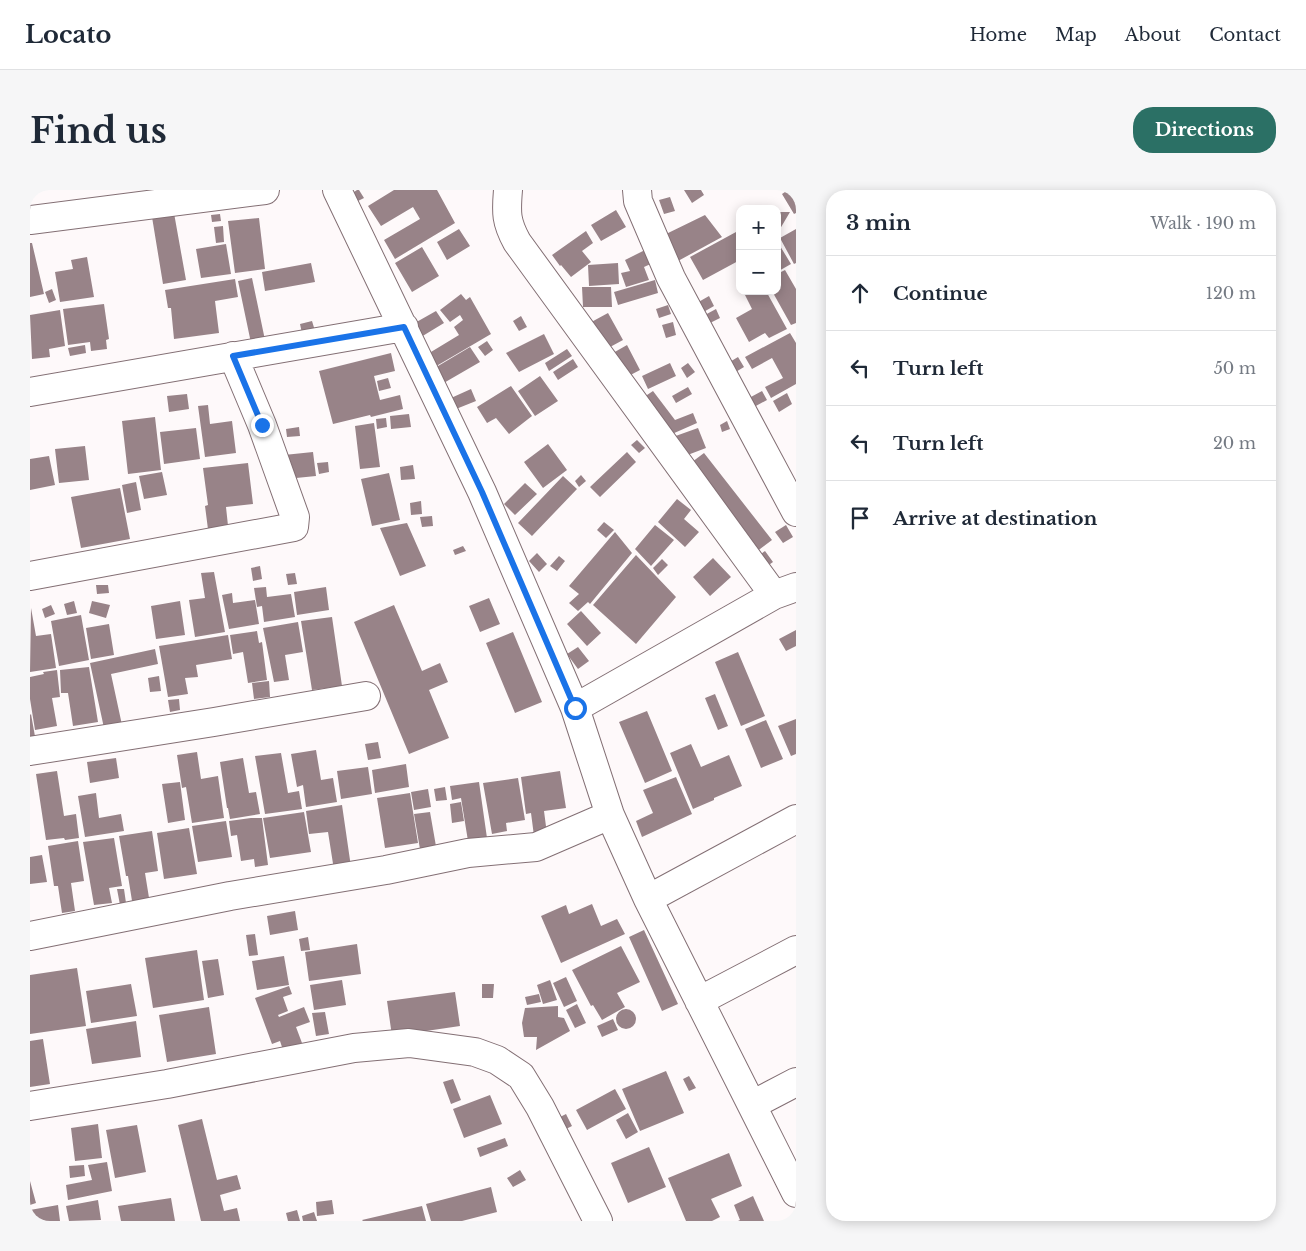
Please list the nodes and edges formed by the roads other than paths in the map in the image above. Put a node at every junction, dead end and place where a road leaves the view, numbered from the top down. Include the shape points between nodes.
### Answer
1 (264, 190) edge
2 (338, 190) edge
3 (508, 190) edge
4 (644, 194) edge
5 (30, 220) edge
6 (404, 327) junction
7 (233, 356) junction
8 (30, 392) edge
9 (794, 506) edge
10 (30, 576) edge
11 (785, 591) edge
12 (366, 696) dead end
13 (575, 708) junction
14 (30, 751) edge
15 (610, 815) junction
16 (796, 819) edge
17 (648, 899) junction
18 (30, 936) edge
19 (796, 950) edge
20 (700, 1001) junction
21 (796, 1082) edge
22 (752, 1105) junction
23 (30, 1106) edge
24 (796, 1193) edge
25 (598, 1221) edge

1 - 5 street
2 - 6 street
3 - 11 street via 508,226 517,242
4 - 9 street via 671,278
6 - 7 street
6 - 13 street via 482,492
7 - 8 street
7 - 10 street via 295,517 294,527
11 - 13 street
12 - 14 street
13 - 15 street
15 - 17 street
15 - 18 street via 536,847 468,853
16 - 17 street
17 - 20 street
19 - 20 street
20 - 22 street
21 - 22 street
22 - 24 street
23 - 25 street via 354,1048 408,1043 475,1052 497,1060 520,1076 540,1107

